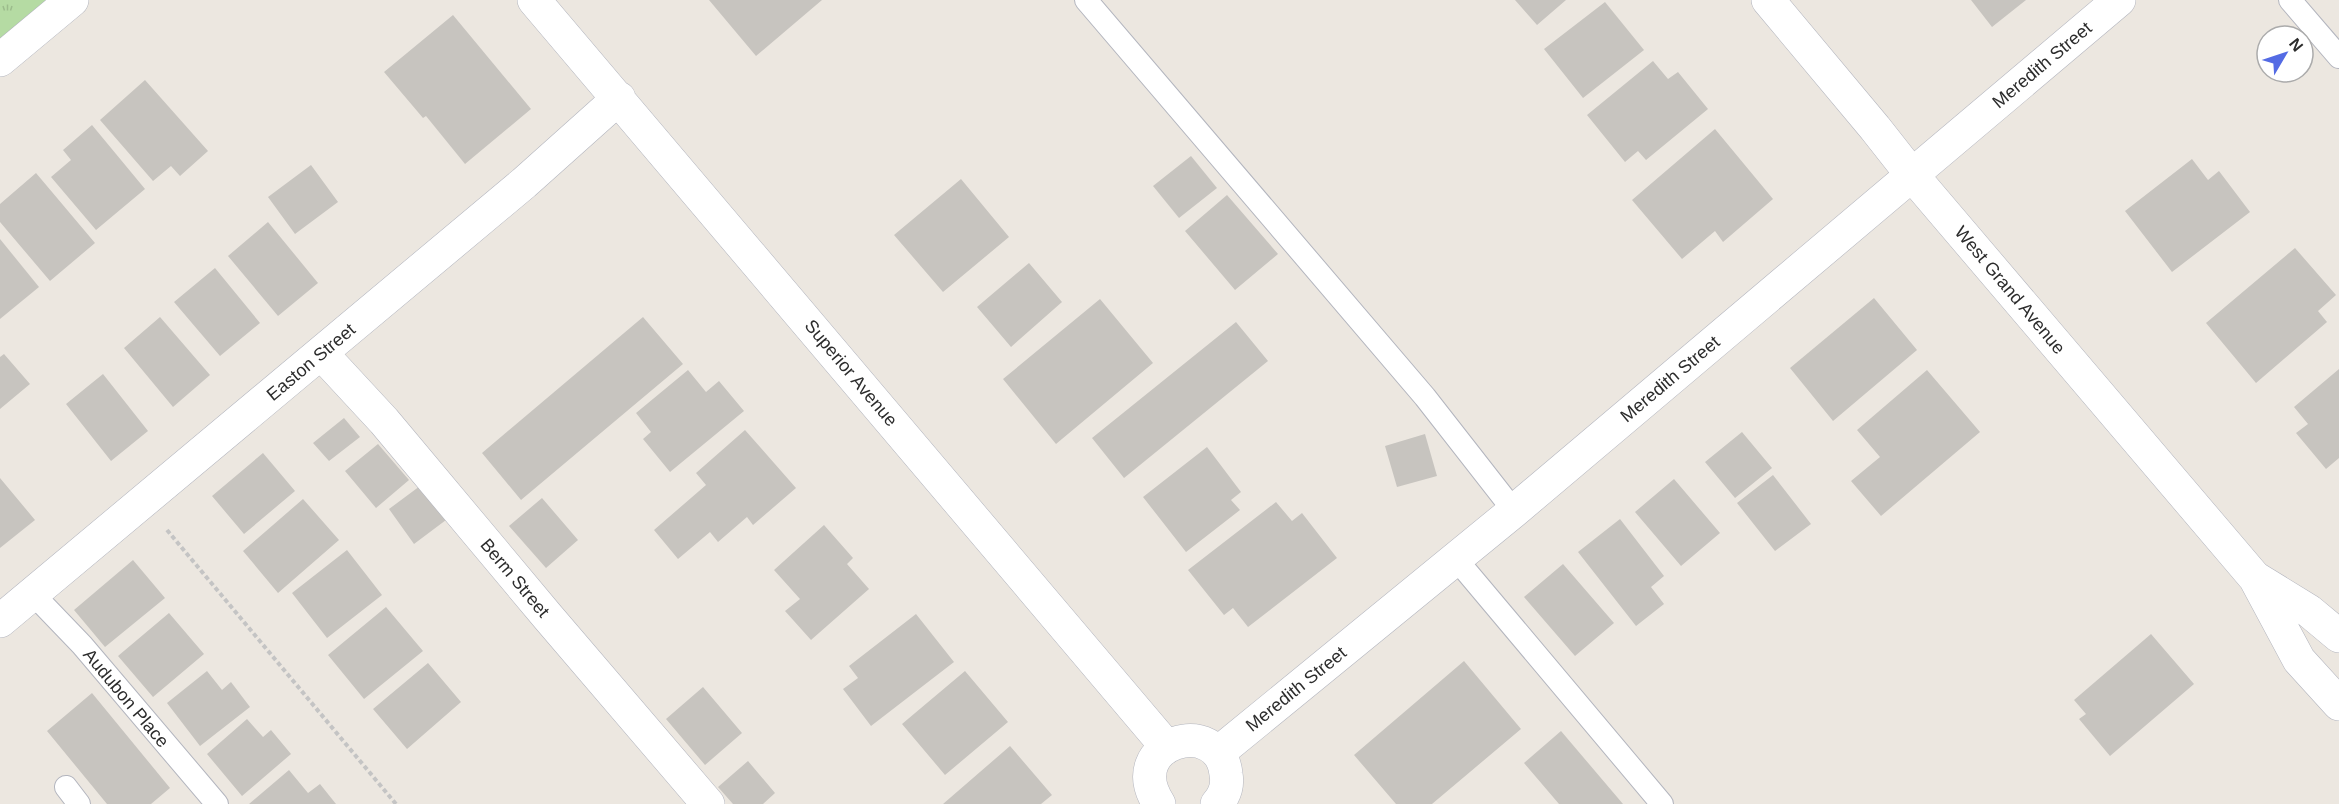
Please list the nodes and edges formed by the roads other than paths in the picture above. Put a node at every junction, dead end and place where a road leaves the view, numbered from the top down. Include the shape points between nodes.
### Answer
1 (72, 0) edge
2 (534, 0) edge
3 (1086, 0) edge
4 (1768, 0) edge
5 (2119, 0) edge
6 (2290, 0) edge
7 (2339, 57) edge
8 (0, 60) edge
9 (619, 98) junction
10 (1912, 175) junction
11 (321, 353) junction
12 (1514, 511) junction
13 (1456, 559) junction
14 (2255, 578) junction
15 (33, 594) junction
16 (0, 621) edge
17 (2339, 636) edge
18 (2339, 704) edge
19 (1166, 746) junction
20 (1218, 753) junction
21 (217, 804) edge
22 (708, 804) edge
23 (1159, 804) edge
24 (1217, 804) edge
25 (1662, 804) edge

1 - 8 street
2 - 9 street, Superior Avenue
3 - 12 lane via 1425,397
4 - 10 street, West Grand Avenue
5 - 10 street, Meredith Street
6 - 7 lane
9 - 11 street, Easton Street
9 - 19 street, Superior Avenue
10 - 12 street, Meredith Street
10 - 14 street, West Grand Avenue
11 - 15 street, Easton Street
11 - 22 street, Berm Street via 384,421
12 - 13 street, Meredith Street
13 - 20 street, Meredith Street
13 - 25 lane
14 - 17 street, West Grand Avenue via 2309,611
14 - 18 street, West Grand Avenue via 2299,660
15 - 16 street, Easton Street
15 - 21 lane, Audubon Place via 82,645
19 - 20 street via 1193,740
19 - 23 street via 1154,759 1149,775 1151,792
20 - 24 street via 1226,767 1227,782

